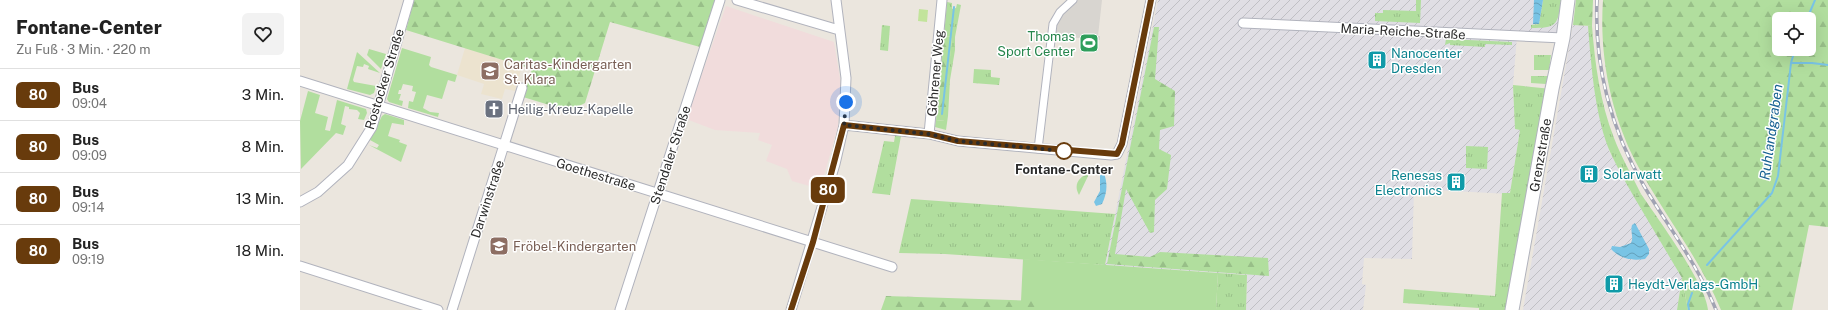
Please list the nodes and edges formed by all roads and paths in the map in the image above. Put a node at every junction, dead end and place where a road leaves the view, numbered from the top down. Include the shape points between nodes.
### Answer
1 (409, 0) edge
2 (720, 0) edge
3 (737, 0) edge
4 (836, 0) edge
5 (942, 0) edge
6 (1073, 0) edge
7 (1151, 0) edge
8 (1568, 0) edge
9 (1243, 23) dead end
10 (839, 30) junction
11 (1563, 38) junction
12 (300, 81) edge
13 (522, 88) dead end
14 (378, 105) junction
15 (844, 125) junction
16 (929, 134) junction
17 (504, 145) junction
18 (1038, 149) junction
19 (658, 193) junction
20 (300, 202) edge
21 (813, 242) junction
22 (300, 266) edge
23 (892, 266) dead end
24 (438, 310) edge
25 (452, 310) edge
26 (620, 310) edge
27 (792, 310) edge
28 (1512, 310) edge

1 - 14 street, Rostocker Straße
2 - 19 street, Stendaler Straße
3 - 10 street
4 - 10 street
5 - 16 street, Göhrener Weg
6 - 18 street via 1060,12 1053,24
7 - 18 street via 1120,151 1111,155
8 - 11 main road, Grenzstraße
9 - 11 street, Maria-Reiche-Straße
10 - 15 street via 846,78
11 - 28 main road, Grenzstraße
12 - 14 street, Goethestraße
13 - 17 street, Darwinstraße
14 - 17 street, Goethestraße
14 - 20 street, Rostocker Straße via 372,126 348,165 318,192
15 - 16 street, Göhrener Weg
15 - 21 street
16 - 18 street via 958,141
17 - 19 street, Goethestraße
17 - 25 street, Darwinstraße
19 - 21 street, Goethestraße
19 - 26 street, Stendaler Straße
21 - 23 street, Goethestraße
21 - 27 street
22 - 24 street

